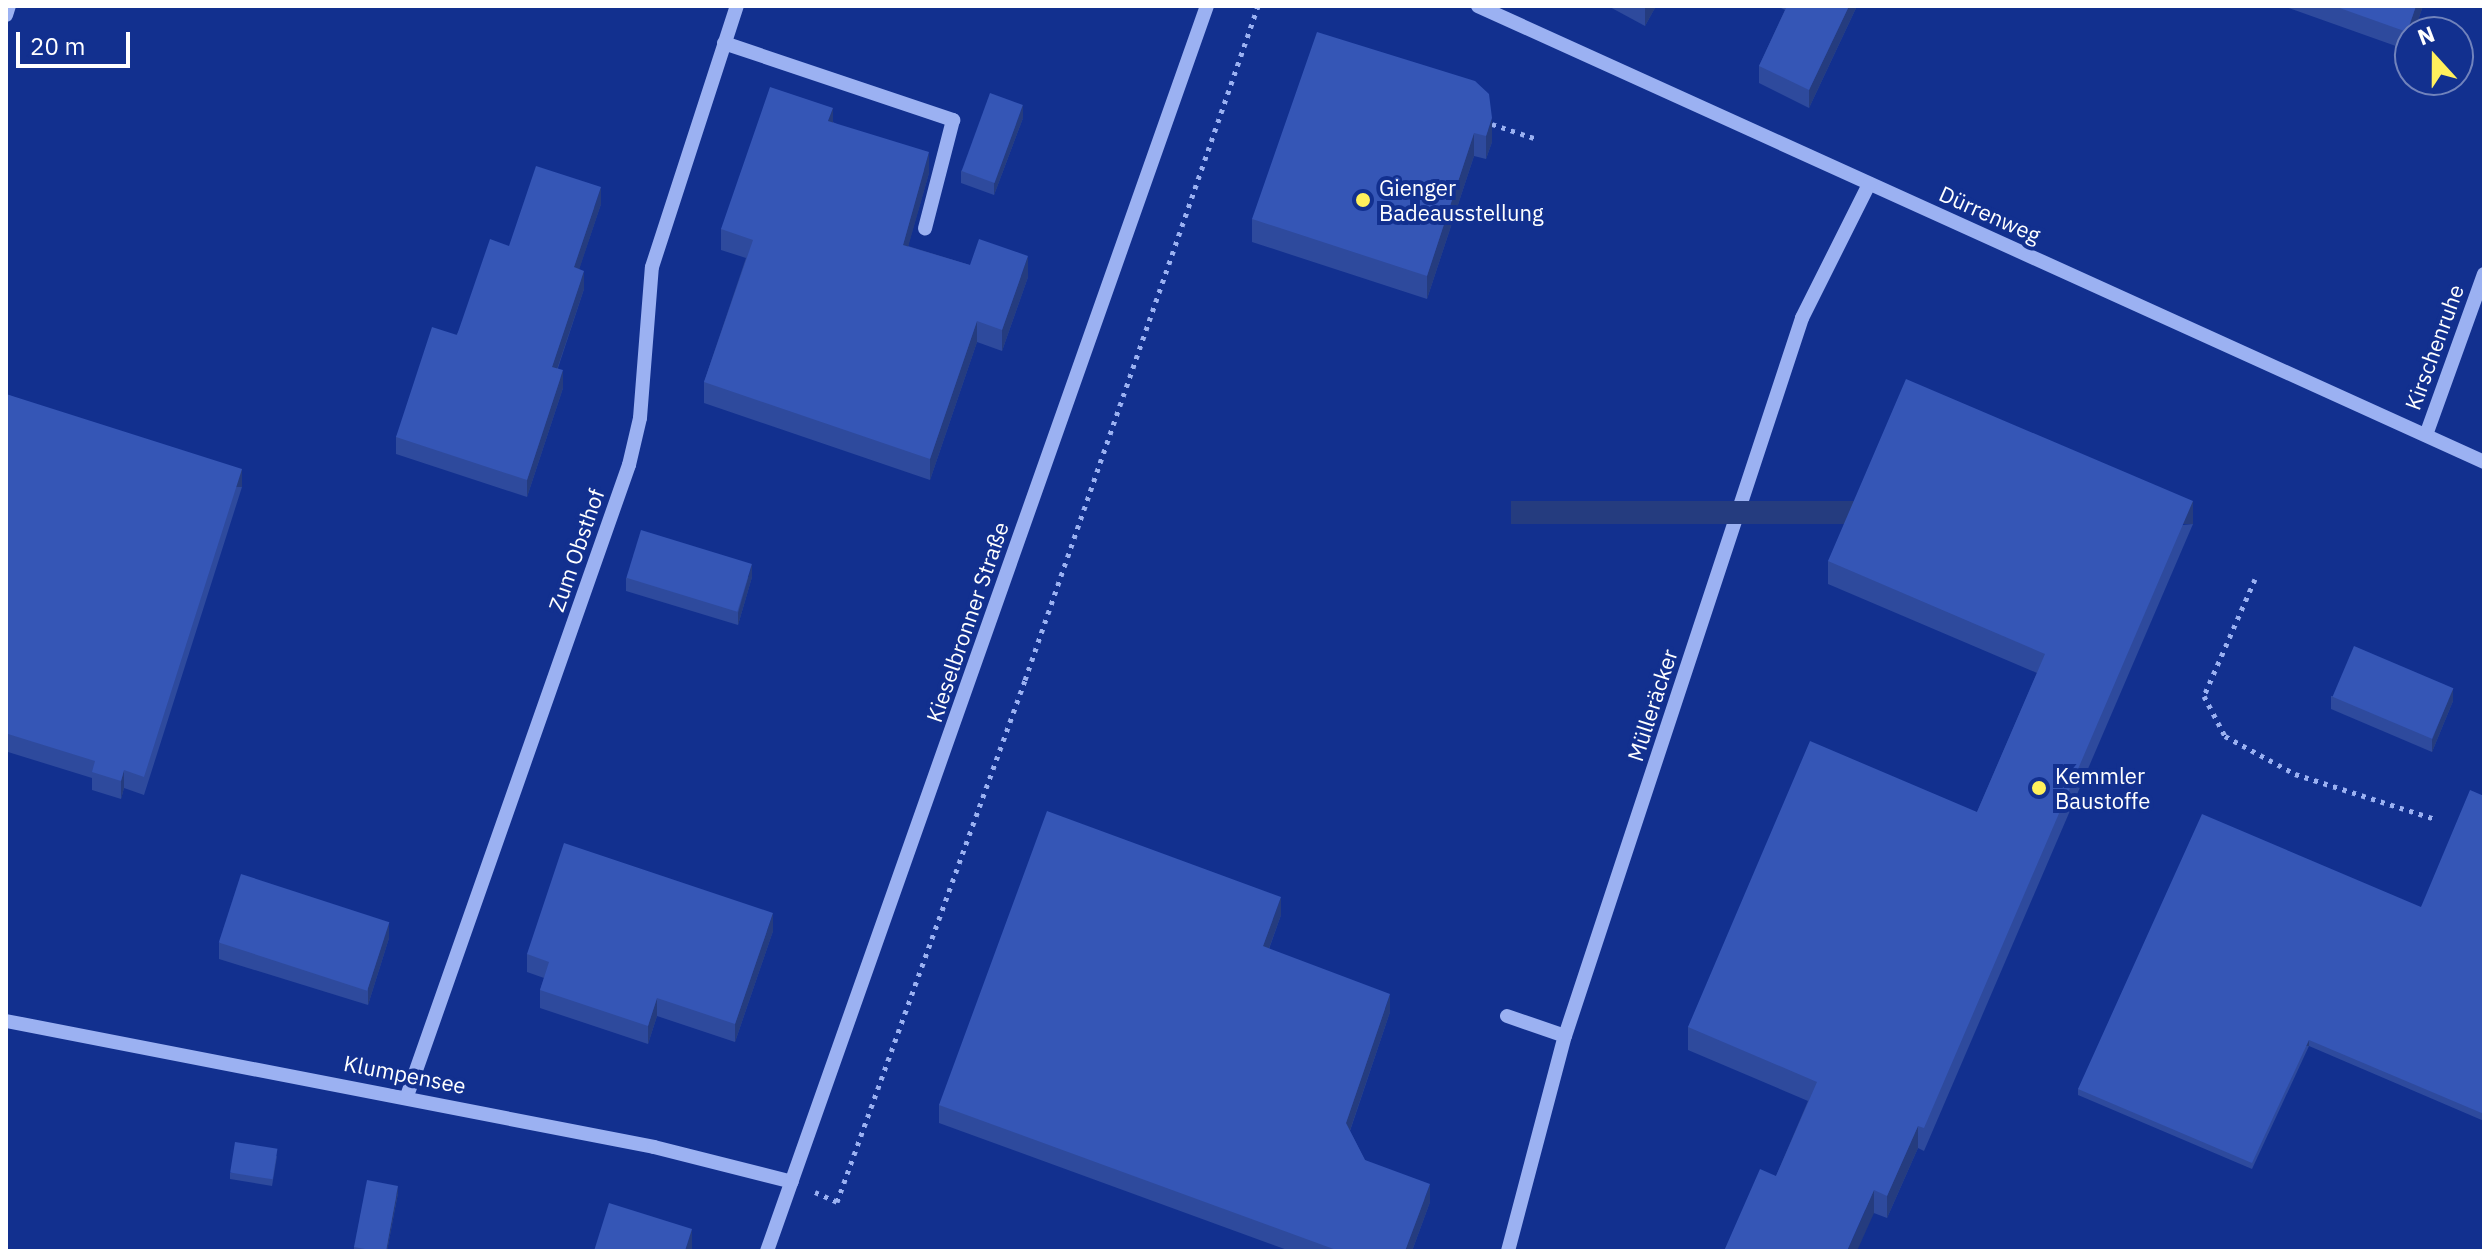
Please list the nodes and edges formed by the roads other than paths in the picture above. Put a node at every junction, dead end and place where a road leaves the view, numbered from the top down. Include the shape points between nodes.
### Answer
1 (9, 6) edge
2 (737, 6) edge
3 (1207, 6) edge
4 (1478, 6) edge
5 (6, 15) edge
6 (724, 43) junction
7 (1869, 184) junction
8 (925, 228) dead end
9 (2484, 274) edge
10 (2426, 435) junction
11 (2484, 462) edge
12 (1507, 1016) dead end
13 (6, 1021) edge
14 (1565, 1036) junction
15 (407, 1096) junction
16 (792, 1182) junction
17 (767, 1251) edge
18 (1508, 1251) edge

1 - 5 street
2 - 6 street, Zum Obsthof
3 - 16 street, Kieselbronner Straße
4 - 7 street, Dürrenweg
6 - 8 street via 953,120
6 - 15 street, Zum Obsthof via 652,267 640,418 629,465
7 - 10 street, Dürrenweg
7 - 14 street, Mülleräcker via 1802,318
9 - 10 street, Kirschenruhe
10 - 11 street, Dürrenweg
12 - 14 street
13 - 15 street, Klumpensee
14 - 18 street, Mülleräcker
15 - 16 street, Klumpensee via 654,1147
16 - 17 street, Kieselbronner Straße

